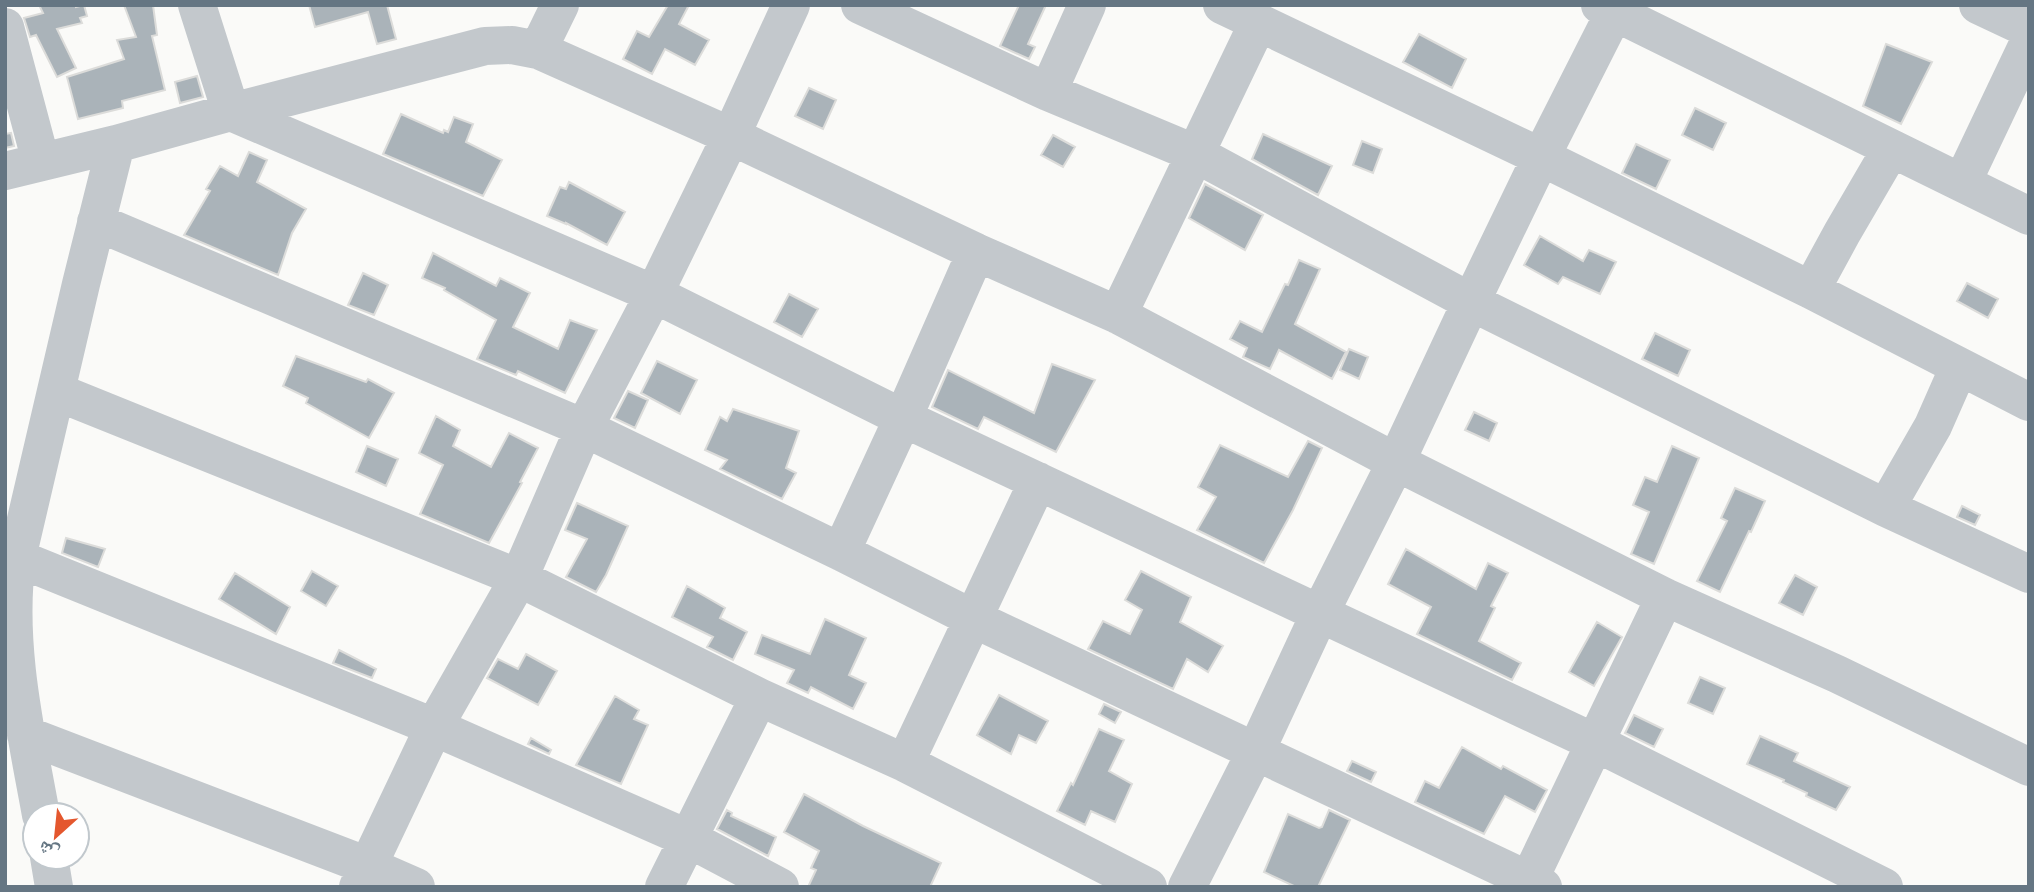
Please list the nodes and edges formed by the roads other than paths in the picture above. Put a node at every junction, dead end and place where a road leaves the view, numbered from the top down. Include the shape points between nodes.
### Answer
1 (197, 5) edge
2 (560, 5) edge
3 (791, 5) edge
4 (860, 5) edge
5 (1087, 5) edge
6 (1222, 5) edge
7 (1978, 5) edge
8 (1611, 8) edge
9 (1258, 23) junction
10 (5, 27) edge
11 (2029, 29) edge
12 (2029, 42) edge
13 (538, 50) junction
14 (1048, 92) junction
15 (231, 111) junction
16 (731, 136) junction
17 (116, 144) junction
18 (1891, 149) junction
19 (1194, 153) junction
20 (1541, 157) junction
21 (23, 166) edge
22 (1962, 183) junction
23 (2029, 216) edge
24 (96, 222) junction
25 (976, 252) junction
26 (1811, 290) junction
27 (654, 294) junction
28 (1471, 302) junction
29 (1118, 315) junction
30 (1959, 367) junction
31 (57, 392) junction
32 (2029, 402) edge
33 (903, 418) junction
34 (584, 428) junction
35 (1396, 462) junction
36 (1038, 481) junction
37 (1886, 508) junction
38 (841, 552) junction
39 (2029, 574) edge
40 (519, 578) junction
41 (12, 579) edge
42 (1665, 597) junction
43 (1320, 613) junction
44 (974, 619) junction
45 (759, 697) junction
46 (434, 727) junction
47 (26, 735) junction
48 (1596, 743) junction
49 (1255, 752) junction
50 (905, 763) junction
51 (2029, 767) edge
52 (38, 801) edge
53 (688, 839) junction
54 (363, 876) edge
55 (1536, 883) edge
56 (416, 887) edge
57 (664, 887) edge
58 (780, 887) edge
59 (1148, 887) edge
60 (1187, 887) edge
61 (1884, 887) edge

1 - 15 street
2 - 13 street
3 - 16 street
4 - 14 street
5 - 14 street
6 - 9 street
7 - 11 street
8 - 18 street
8 - 20 street
9 - 19 street
9 - 20 street
10 - 21 street
12 - 22 street
13 - 15 street via 485,46
13 - 16 street
14 - 19 street
15 - 17 street
15 - 27 street
16 - 25 street
16 - 27 street
17 - 21 street
17 - 24 street
18 - 22 street
18 - 26 street
19 - 28 street
19 - 29 street
20 - 26 street
20 - 28 street
22 - 23 street
24 - 31 street
24 - 34 street
25 - 29 street
25 - 33 street
26 - 30 street
27 - 33 street
27 - 34 street
28 - 35 street
28 - 37 street
29 - 35 street
30 - 32 street
30 - 37 street via 1933,426
31 - 40 street
31 - 41 street
33 - 36 street
33 - 38 street
34 - 38 street
34 - 40 street
35 - 42 street
35 - 43 street
36 - 43 street
36 - 44 street
37 - 39 street
38 - 44 street
40 - 45 street
40 - 46 street
41 - 46 street
41 - 47 street
42 - 48 street
42 - 51 street
43 - 48 street
43 - 49 street
44 - 49 street
44 - 50 street
45 - 50 street
45 - 53 street
46 - 53 street
46 - 54 street
47 - 52 street
47 - 54 street
48 - 55 street
48 - 61 street
49 - 55 street
49 - 60 street
50 - 59 street
53 - 57 street
53 - 58 street
54 - 56 street

